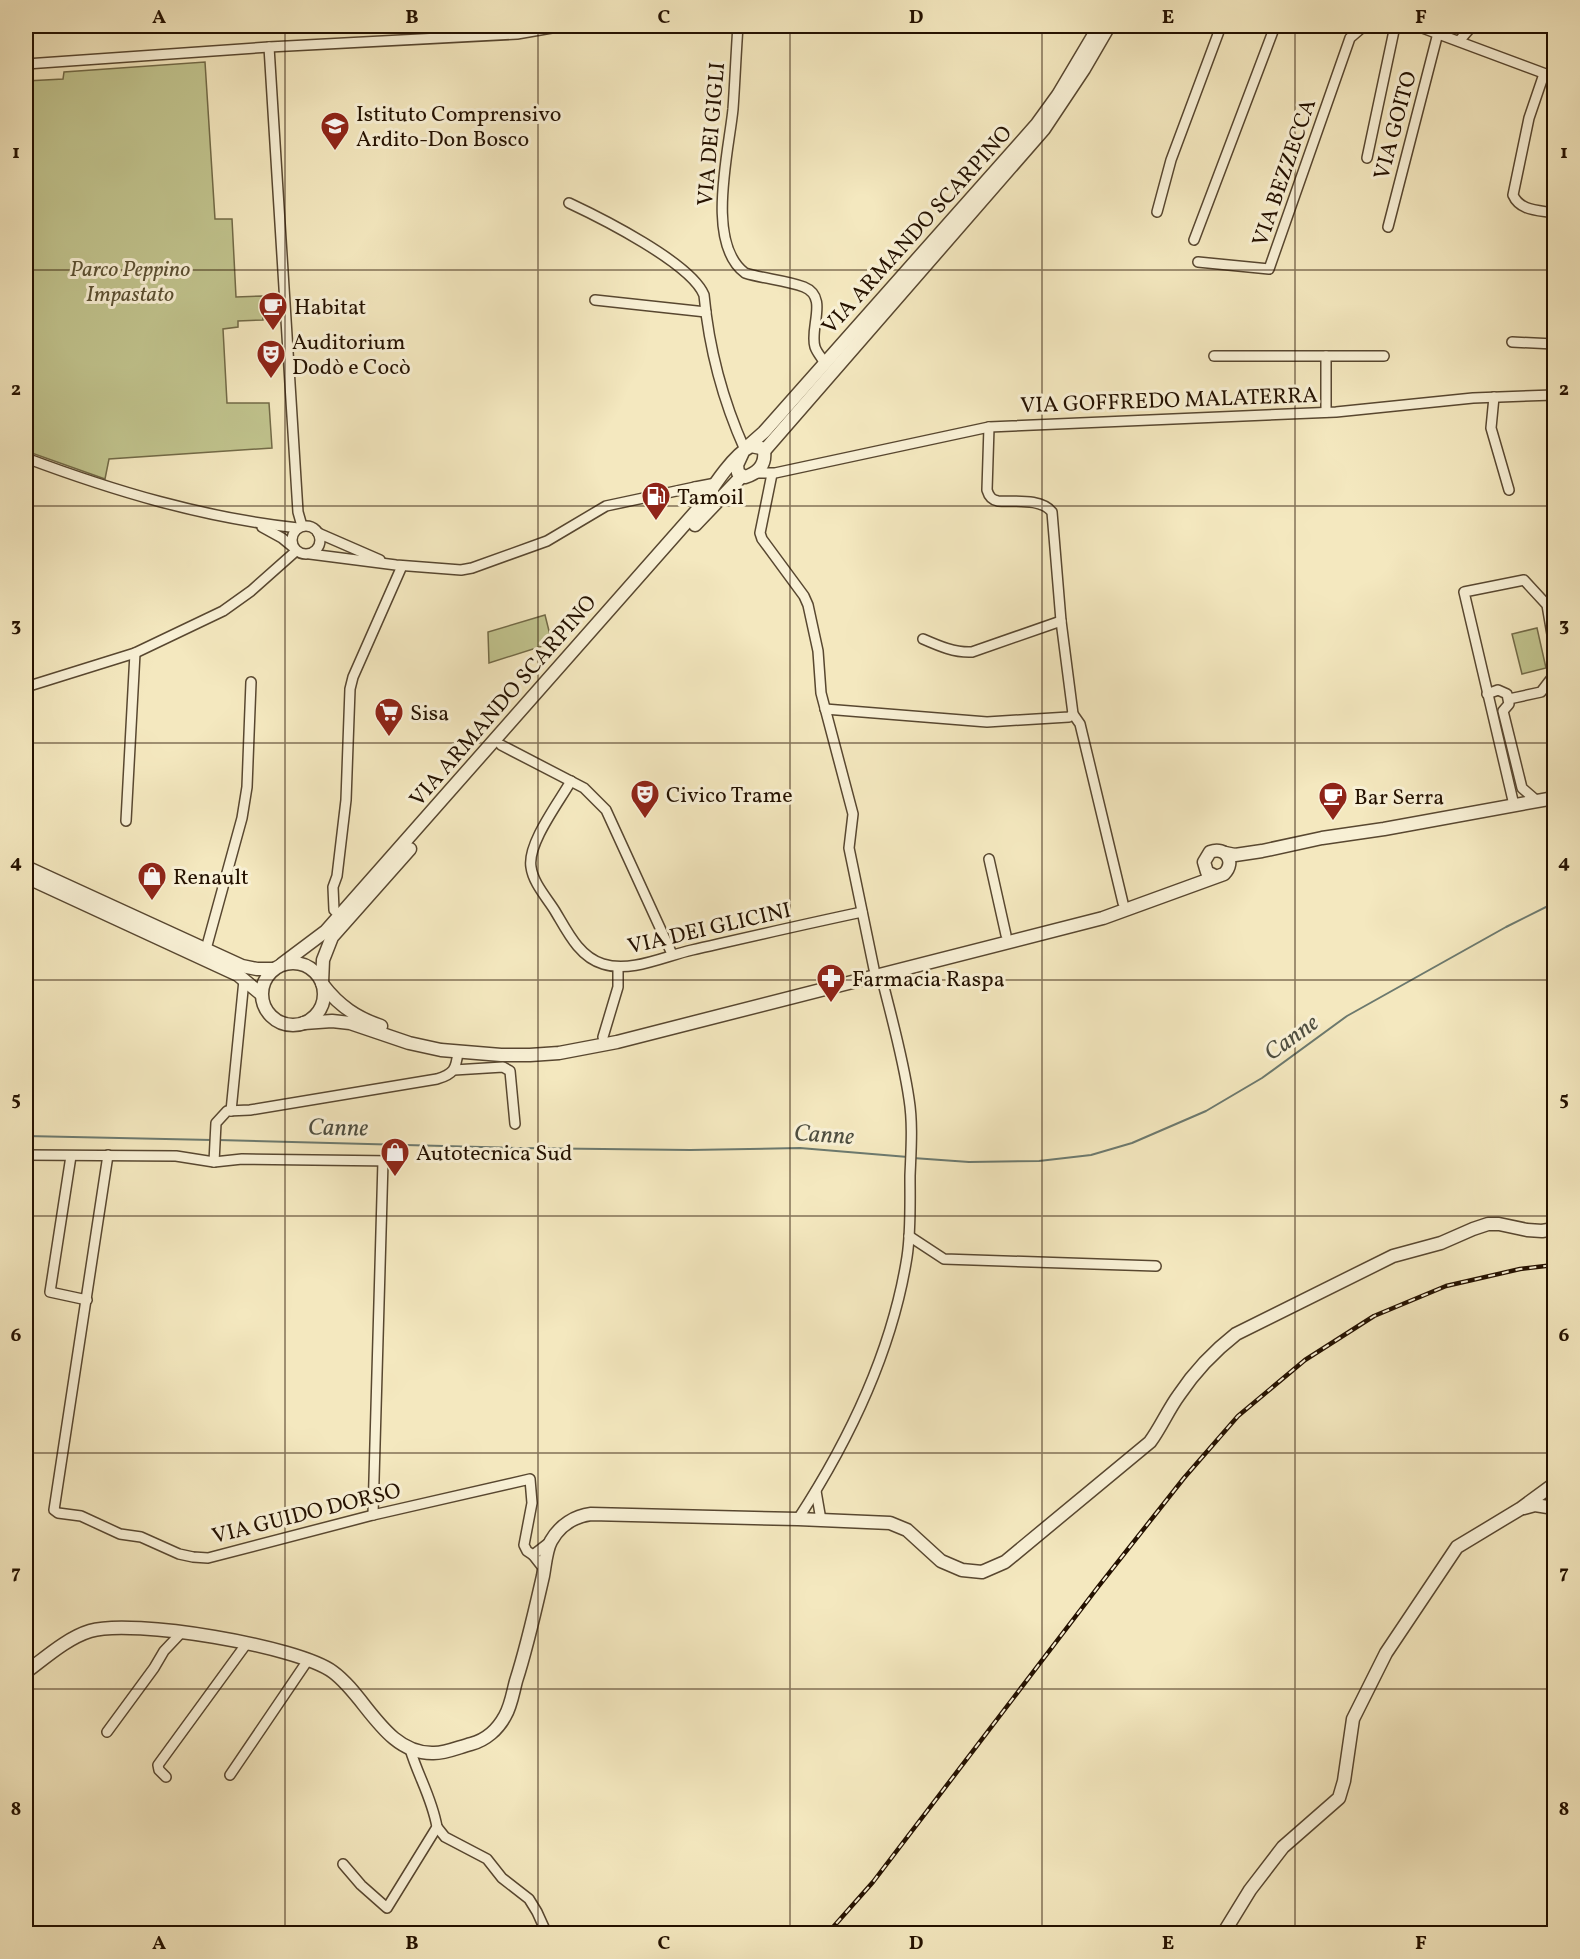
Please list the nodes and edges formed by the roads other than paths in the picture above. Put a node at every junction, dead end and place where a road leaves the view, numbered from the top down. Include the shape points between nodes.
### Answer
1 (563, 26) edge
2 (738, 26) edge
3 (1099, 26) edge
4 (1109, 26) edge
5 (1221, 26) edge
6 (1275, 26) edge
7 (1364, 26) edge
8 (1395, 26) edge
9 (1417, 26) edge
10 (1472, 26) edge
11 (1438, 33) junction
12 (1459, 41) junction
13 (269, 47) junction
14 (26, 64) edge
15 (1544, 74) junction
16 (1554, 77) edge
17 (1367, 158) dead end
18 (569, 203) dead end
19 (1157, 212) dead end
20 (1554, 213) edge
21 (1388, 227) dead end
22 (1194, 240) dead end
23 (1198, 262) dead end
24 (595, 300) dead end
25 (706, 312) junction
26 (1512, 342) dead end
27 (1554, 344) edge
28 (1214, 356) dead end
29 (1326, 356) junction
30 (1384, 356) dead end
31 (825, 363) junction
32 (1554, 395) edge
33 (1494, 397) junction
34 (1326, 412) junction
35 (989, 427) junction
36 (745, 450) junction
37 (764, 456) junction
38 (26, 458) edge
39 (789, 469) junction
40 (755, 473) junction
41 (772, 474) junction
42 (742, 476) junction
43 (716, 483) junction
44 (695, 487) junction
45 (730, 490) junction
46 (1509, 490) dead end
47 (708, 494) junction
48 (255, 524) junction
49 (300, 527) junction
50 (318, 533) junction
51 (294, 549) junction
52 (310, 554) junction
53 (399, 566) junction
54 (1061, 621) junction
55 (923, 639) dead end
56 (1554, 646) edge
57 (135, 653) junction
58 (1554, 675) edge
59 (251, 682) dead end
60 (26, 687) edge
61 (1487, 694) junction
62 (1509, 699) junction
63 (825, 709) junction
64 (1073, 714) junction
65 (501, 745) junction
66 (571, 781) junction
67 (1554, 798) edge
68 (1537, 801) junction
69 (1514, 805) junction
70 (126, 821) dead end
71 (1262, 851) junction
72 (1225, 853) junction
73 (989, 859) dead end
74 (1204, 865) junction
75 (26, 867) edge
76 (1221, 874) junction
77 (26, 877) edge
78 (1123, 903) junction
79 (862, 912) junction
80 (340, 915) junction
81 (1006, 935) junction
82 (206, 949) junction
83 (672, 954) junction
84 (278, 966) junction
85 (618, 967) junction
86 (877, 972) junction
87 (244, 980) junction
88 (323, 984) junction
89 (261, 994) junction
90 (304, 1023) junction
91 (603, 1037) junction
92 (458, 1052) junction
93 (454, 1070) junction
94 (231, 1110) junction
95 (515, 1124) dead end
96 (26, 1155) edge
97 (108, 1155) junction
98 (71, 1156) junction
99 (214, 1162) junction
100 (1554, 1229) edge
101 (909, 1236) junction
102 (1156, 1266) dead end
103 (87, 1300) junction
104 (1554, 1484) edge
105 (816, 1491) junction
106 (1554, 1508) edge
107 (1520, 1509) junction
108 (373, 1515) junction
109 (798, 1519) junction
110 (821, 1520) junction
111 (551, 1541) junction
112 (533, 1555) junction
113 (544, 1569) junction
114 (181, 1633) junction
115 (247, 1643) junction
116 (309, 1660) junction
117 (26, 1672) edge
118 (107, 1732) dead end
119 (410, 1749) junction
120 (230, 1775) dead end
121 (166, 1777) dead end
122 (437, 1827) junction
123 (343, 1864) dead end
124 (547, 1934) edge
125 (1223, 1934) edge

1 - 13 street via 517,34
2 - 31 street, VIA DEI GIGLI via 733,108 721,197 724,237 728,250 745,273 804,287 814,295 815,348
3 - 31 street, VIA ARMANDO SCARPINO via 1037,124
4 - 37 street, VIA ARMANDO SCARPINO via 1044,129
5 - 19 street via 1171,160
6 - 22 street
7 - 23 street, VIA BEZZECCA via 1350,38 1269,269
8 - 17 street
9 - 11 street
10 - 12 street
11 - 12 street
11 - 21 street, VIA GOITO
12 - 15 street
13 - 14 street
13 - 49 street
15 - 16 street
15 - 20 street via 1529,118 1513,195 1523,207
18 - 25 street via 602,218 680,268 701,288
24 - 25 street
25 - 36 street via 714,361
26 - 27 street
28 - 29 street
29 - 30 street
29 - 34 street
31 - 36 street, VIA ARMANDO SCARPINO
32 - 33 street, VIA GOFFREDO MALATERRA
33 - 34 street, VIA GOFFREDO MALATERRA
33 - 46 street via 1491,428
34 - 35 street, VIA GOFFREDO MALATERRA
35 - 39 street, VIA GOFFREDO MALATERRA
35 - 54 street via 989,495 998,501 1039,503 1052,512
36 - 37 street via 756,446
36 - 42 street via 737,465
36 - 43 street, VIA ARMANDO SCARPINO
37 - 39 street, VIA GOFFREDO MALATERRA via 777,469
37 - 40 street
38 - 48 street via 152,501
39 - 41 street, VIA GOFFREDO MALATERRA
40 - 41 street, VIA GOFFREDO MALATERRA
40 - 42 street
41 - 63 street via 760,533 808,605
42 - 45 street, VIA ARMANDO SCARPINO
43 - 44 street
43 - 47 street, VIA ARMANDO SCARPINO
44 - 47 street
44 - 53 street via 606,506 547,540 472,568
45 - 47 street
45 - 65 street, VIA ARMANDO SCARPINO via 704,514
47 - 80 street, VIA ARMANDO SCARPINO
48 - 49 street
48 - 51 street
49 - 50 street via 311,527
49 - 51 street via 291,539
50 - 52 street via 320,546
50 - 53 street
51 - 52 street
51 - 57 street via 251,591 223,611
52 - 53 street
53 - 80 street via 350,689 346,800 333,887 334,910
54 - 55 street via 972,652 954,651
54 - 64 street
56 - 61 street via 1547,605 1524,580 1464,592
57 - 60 street
57 - 70 street
58 - 62 street via 1541,692
59 - 82 street via 248,787
61 - 62 street via 1498,690
61 - 69 street
62 - 68 street via 1503,711 1522,788
63 - 64 street via 987,722
63 - 79 street via 854,814 849,848
64 - 78 street via 1080,724
65 - 66 street
65 - 88 street, VIA ARMANDO SCARPINO via 332,937 323,960
66 - 83 street via 606,810
66 - 85 street, VIA DEI GLICINI via 537,840 531,867 583,952 595,961
67 - 68 street
68 - 69 street
69 - 71 street
71 - 72 street
71 - 76 street
72 - 74 street via 1210,852
72 - 76 street via 1230,860
73 - 81 street
74 - 76 street via 1207,872
74 - 78 street via 1192,876
75 - 82 street
76 - 86 street via 1103,918
77 - 87 street
78 - 81 street
79 - 83 street, VIA DEI GLICINI
79 - 86 street
80 - 84 street, VIA ARMANDO SCARPINO via 326,931
81 - 86 street
82 - 84 street via 242,966
83 - 85 street, VIA DEI GLICINI
84 - 88 street via 301,963 317,974
84 - 89 street via 267,976
85 - 91 street via 618,987
86 - 91 street
86 - 92 street via 587,1048 530,1055
86 - 101 street via 909,1100
87 - 89 street
87 - 94 street
88 - 90 street via 318,1012
88 - 91 street via 354,1015 411,1036 442,1042 530,1048
89 - 90 street via 275,1020 294,1026
90 - 92 street via 350,1023 409,1043
92 - 93 street
93 - 94 street via 437,1079
93 - 95 street via 503,1067 510,1071
94 - 99 street via 216,1123
96 - 98 street
97 - 98 street
97 - 99 street via 176,1156
97 - 103 street, VIA GUIDO DORSO
98 - 103 street via 50,1292
99 - 108 street via 388,1161
100 - 110 street via 1542,1232 1488,1224 1441,1243 1393,1256 1236,1334 1200,1367 1150,1442 1005,1562 988,1570 972,1572 941,1561 890,1523
101 - 102 street via 944,1259
101 - 105 street via 895,1314 877,1373
103 - 108 street, VIA GUIDO DORSO via 54,1510 193,1557 208,1558
104 - 107 street
105 - 109 street
105 - 110 street
106 - 107 street via 1536,1505
107 - 125 street via 1457,1547 1386,1653 1353,1719 1338,1797 1283,1847
108 - 112 street, VIA GUIDO DORSO via 530,1479 532,1503 524,1545
109 - 110 street
109 - 111 street via 591,1514 569,1521
111 - 112 street
111 - 113 street
112 - 113 street
113 - 119 street via 528,1644 506,1716 494,1732 477,1742 433,1754
114 - 115 street
114 - 117 street via 136,1628 90,1631
114 - 118 street
115 - 116 street
115 - 121 street via 158,1765
116 - 119 street via 333,1672 375,1720
116 - 120 street
119 - 122 street
122 - 123 street via 387,1908
122 - 124 street via 445,1837 487,1859 502,1878 529,1899

